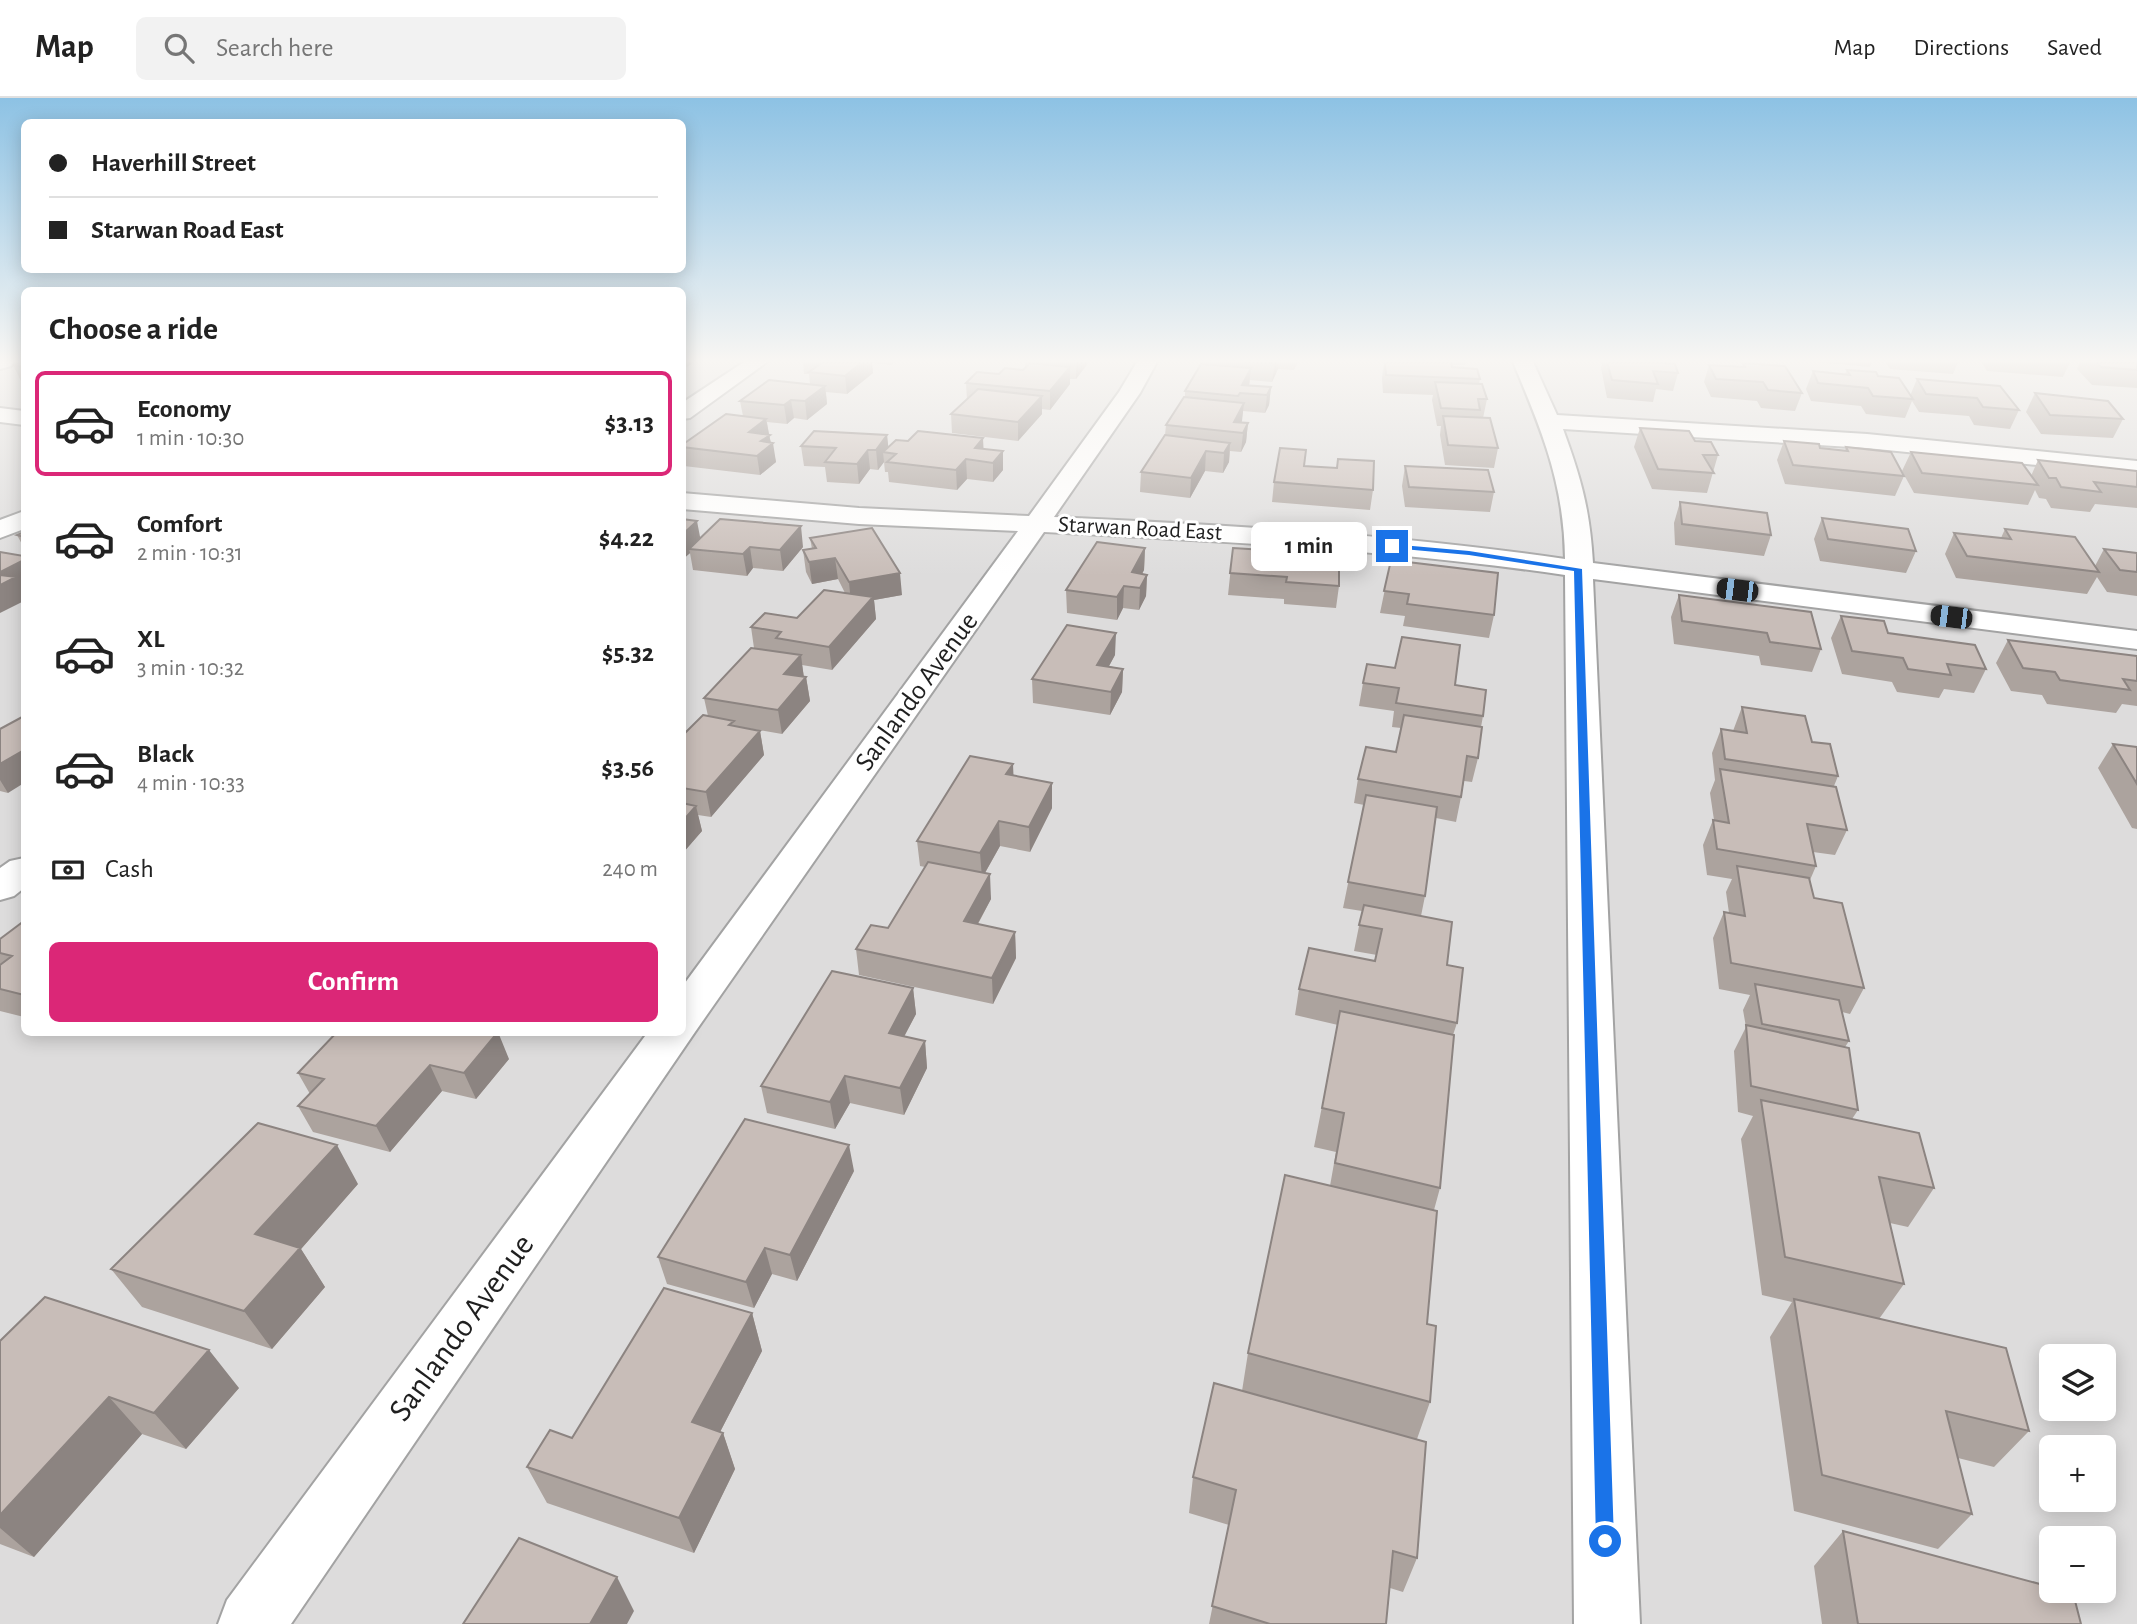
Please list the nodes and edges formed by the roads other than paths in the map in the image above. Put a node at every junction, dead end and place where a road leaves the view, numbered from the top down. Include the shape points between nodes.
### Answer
1 (1098, 433) edge
2 (1553, 433) edge
3 (1753, 433) edge
4 (2137, 468) edge
5 (686, 501) edge
6 (21, 520) edge
7 (1036, 524) junction
8 (0, 530) edge
9 (1578, 569) junction
10 (2137, 640) edge
11 (21, 872) edge
12 (0, 887) edge
13 (686, 1014) edge
14 (670, 1036) edge
15 (251, 1624) edge
16 (1607, 1624) edge

1 - 7 street, Sanlando Avenue
2 - 9 street via 1571,484
3 - 4 street
5 - 7 street, Starwan Road East
6 - 8 street
7 - 9 street, Starwan Road East via 1341,541
7 - 13 street, Sanlando Avenue
9 - 10 street, Starwan Road East
9 - 16 street
11 - 12 street
14 - 15 street, Sanlando Avenue

